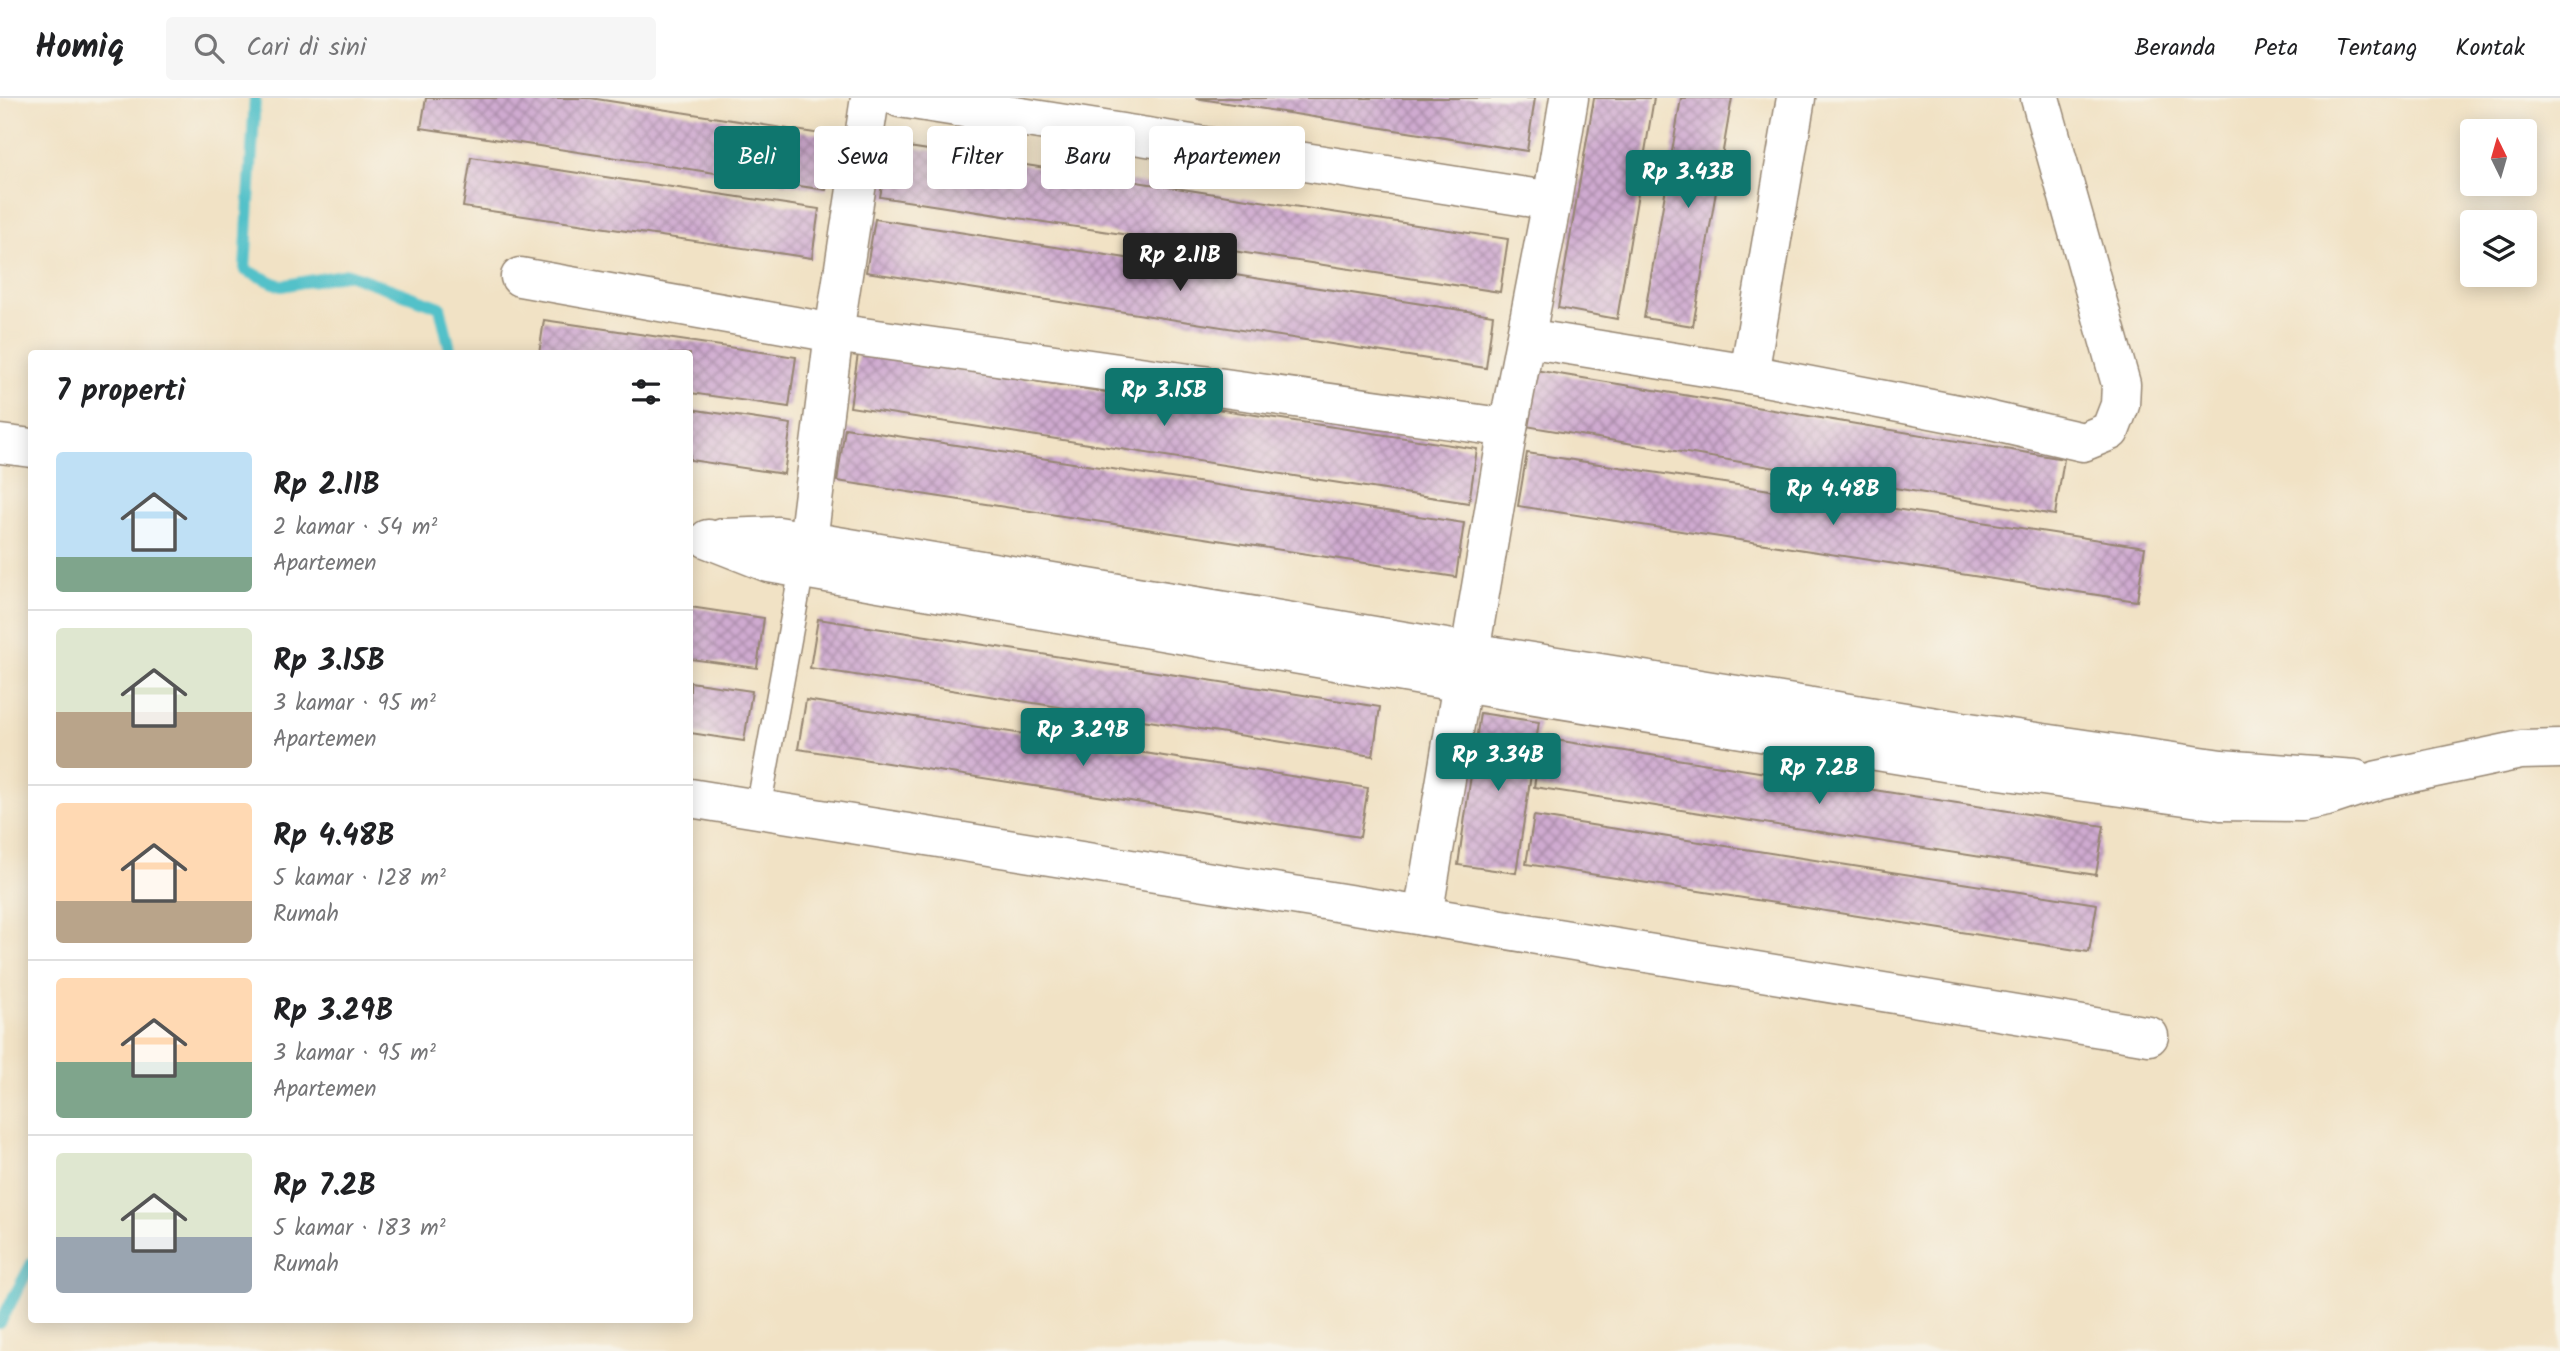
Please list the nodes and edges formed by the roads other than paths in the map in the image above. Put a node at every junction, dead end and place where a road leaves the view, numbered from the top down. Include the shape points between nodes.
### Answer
1 (870, 98) edge
2 (900, 98) edge
3 (1569, 98) edge
4 (1796, 98) edge
5 (2040, 98) edge
6 (1552, 201) junction
7 (520, 277) dead end
8 (834, 333) junction
9 (1526, 338) junction
10 (1749, 374) junction
11 (1508, 428) junction
12 (0, 444) edge
13 (28, 448) edge
14 (699, 538) edge
15 (805, 555) junction
16 (1466, 668) junction
17 (2560, 749) edge
18 (693, 799) edge
19 (758, 810) junction
20 (1423, 916) junction
21 (2149, 1037) dead end

1 - 8 street
2 - 6 street
3 - 6 street
4 - 10 street
5 - 10 street via 2121,384 2120,405 2110,431 2084,442
6 - 9 street
7 - 8 street
8 - 11 street
8 - 15 street
9 - 10 street
9 - 11 street
11 - 16 street
12 - 13 street
14 - 15 street via 769,563
15 - 16 street
15 - 19 lane
16 - 17 street via 1950,763 2221,802 2302,802 2378,780 2521,750
16 - 20 street
18 - 19 street
19 - 20 street
20 - 21 street

